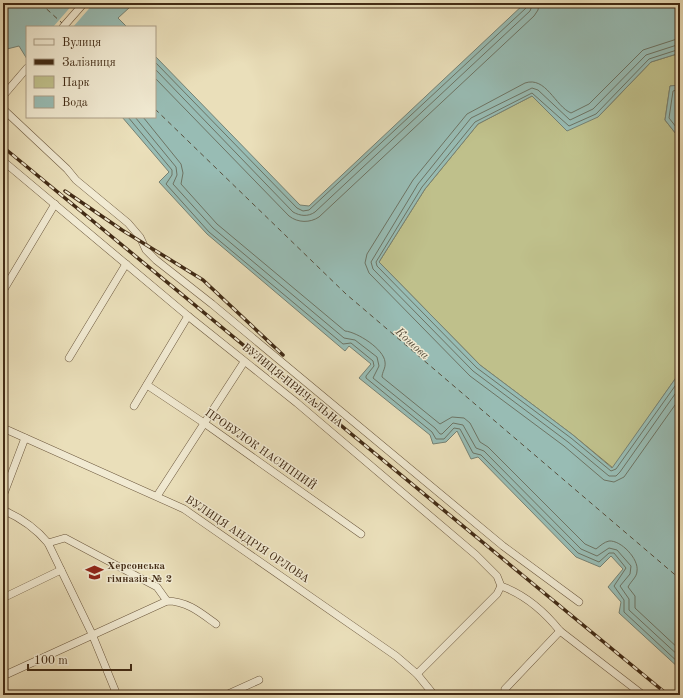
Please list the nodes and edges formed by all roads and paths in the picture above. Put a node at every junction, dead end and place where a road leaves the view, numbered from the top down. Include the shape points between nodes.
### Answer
1 (84, 3) edge
2 (64, 26) edge
3 (26, 69) edge
4 (3, 96) edge
5 (3, 109) edge
6 (3, 161) edge
7 (55, 204) junction
8 (126, 264) junction
9 (3, 291) edge
10 (188, 316) junction
11 (69, 358) dead end
12 (244, 362) junction
13 (147, 385) junction
14 (134, 406) dead end
15 (204, 423) junction
16 (3, 428) edge
17 (25, 438) junction
18 (3, 496) edge
19 (157, 496) junction
20 (3, 510) edge
21 (361, 534) dead end
22 (48, 543) junction
23 (61, 570) junction
24 (501, 586) junction
25 (3, 598) edge
26 (167, 601) junction
27 (579, 602) dead end
28 (216, 624) dead end
29 (560, 631) junction
30 (92, 634) junction
31 (417, 674) junction
32 (3, 676) edge
33 (259, 680) dead end
34 (505, 689) dead end
35 (117, 695) edge
36 (226, 695) edge
37 (434, 695) edge
38 (643, 695) edge

1 - 2 street
3 - 4 street
5 - 27 street via 76,180 128,223 156,260 503,546
6 - 7 street, ВУЛИЦЯ ПРИЧАЛЬНА
7 - 8 street, ВУЛИЦЯ ПРИЧАЛЬНА
7 - 9 street
8 - 10 street, ВУЛИЦЯ ПРИЧАЛЬНА
8 - 11 street
10 - 12 street, ВУЛИЦЯ ПРИЧАЛЬНА
10 - 13 street
12 - 15 street
12 - 24 street, ВУЛИЦЯ ПРИЧАЛЬНА via 297,403 476,555 496,576
13 - 14 street
13 - 15 street, ПРОВУЛОК НАСИПНИЙ
15 - 19 street
15 - 21 street, ПРОВУЛОК НАСИПНИЙ
16 - 17 street, ВУЛИЦЯ АНДРІЯ ОРЛОВА
17 - 18 street
17 - 19 street, ВУЛИЦЯ АНДРІЯ ОРЛОВА
19 - 31 street, ВУЛИЦЯ АНДРІЯ ОРЛОВА via 184,509
20 - 22 street via 32,526
22 - 23 street
22 - 26 street via 65,538 157,587
23 - 25 street
23 - 30 street
24 - 29 street via 526,598
24 - 31 street via 497,594
26 - 28 street via 177,601 190,606
26 - 30 street
29 - 34 street
29 - 38 street
30 - 32 street
30 - 35 street
31 - 37 street, ВУЛИЦЯ АНДРІЯ ОРЛОВА
33 - 36 street

